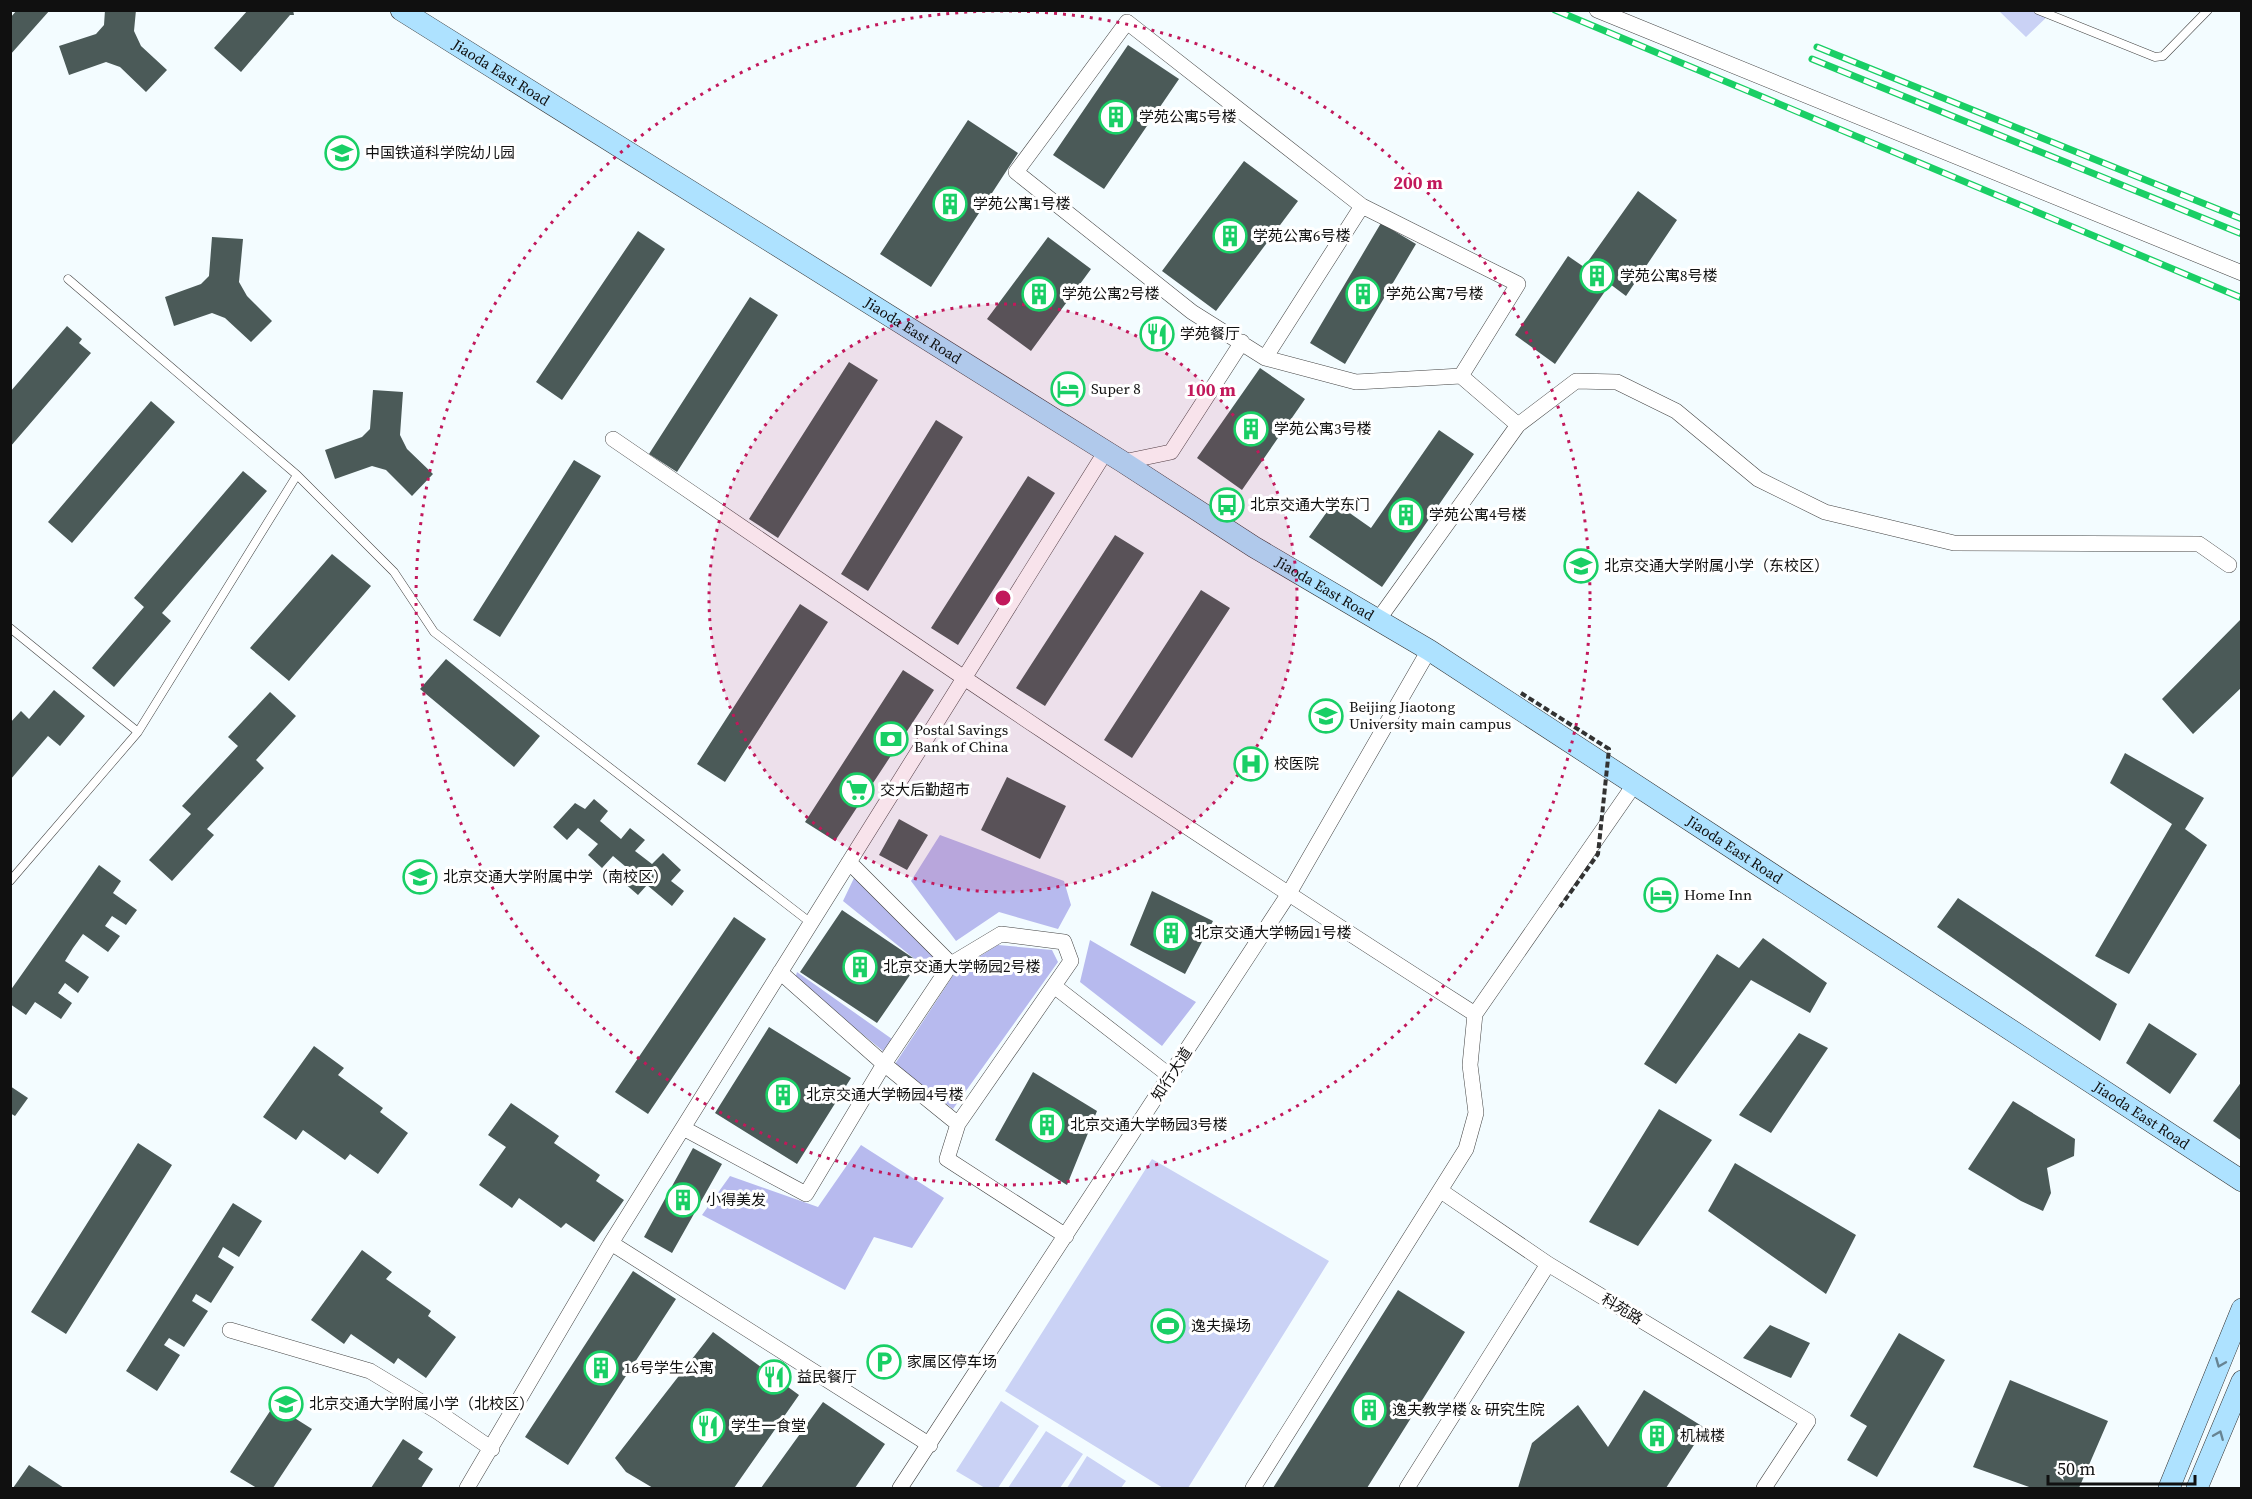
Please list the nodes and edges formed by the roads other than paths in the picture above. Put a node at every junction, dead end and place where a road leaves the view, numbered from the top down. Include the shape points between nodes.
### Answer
1 (401, 10) edge
2 (1597, 10) edge
3 (2038, 10) edge
4 (2208, 10) edge
5 (1362, 206) junction
6 (2241, 273) edge
7 (68, 279) dead end
8 (1242, 342) junction
9 (1266, 358) junction
10 (1461, 376) junction
11 (1518, 425) junction
12 (613, 439) dead end
13 (1114, 457) junction
14 (297, 475) junction
15 (2229, 565) dead end
16 (1378, 620) junction
17 (10, 628) edge
18 (1429, 650) junction
19 (963, 679) junction
20 (138, 732) junction
21 (1634, 785) junction
22 (849, 861) junction
23 (10, 881) edge
24 (1288, 895) junction
25 (811, 923) junction
26 (951, 964) junction
27 (780, 972) junction
28 (1054, 986) junction
29 (1475, 1014) junction
30 (884, 1064) junction
31 (1170, 1076) junction
32 (958, 1124) junction
33 (683, 1128) junction
34 (2241, 1181) edge
35 (1441, 1191) junction
36 (1066, 1236) junction
37 (611, 1242) junction
38 (1548, 1264) junction
39 (2241, 1309) edge
40 (230, 1330) dead end
41 (2241, 1381) edge
42 (930, 1445) junction
43 (492, 1449) junction
44 (467, 1488) edge
45 (900, 1488) edge
46 (1253, 1488) edge
47 (1407, 1488) edge
48 (1764, 1488) edge
49 (2169, 1488) edge
50 (2197, 1488) edge

1 - 13 street, Jiaoda East Road
2 - 6 street
3 - 4 lane via 2155,57 2163,56
5 - 8 street via 1127,22 1016,172 1192,312
5 - 9 street
5 - 10 street via 1518,284
7 - 14 lane
8 - 9 street
8 - 13 street via 1171,452
9 - 10 street via 1356,382
10 - 11 street
11 - 15 street via 1576,381 1617,382 1676,411 1758,479 1826,512 1954,543 2199,544
11 - 16 street
12 - 19 street
13 - 16 street, Jiaoda East Road via 1254,548
13 - 19 street
14 - 20 lane
14 - 25 lane via 394,572 434,632
16 - 18 street, Jiaoda East Road
17 - 20 lane
18 - 21 street, Jiaoda East Road
18 - 24 street, 知行大道
19 - 22 street
19 - 24 street
20 - 23 lane
21 - 29 street
21 - 34 street, Jiaoda East Road
22 - 25 street
22 - 26 street
24 - 29 street
24 - 31 street, 知行大道
25 - 27 street
26 - 28 street via 1001,934 1064,942 1071,961
26 - 30 street
27 - 30 street
27 - 33 street
28 - 31 street
28 - 32 street
29 - 35 street via 1470,1065 1476,1113 1466,1149
30 - 32 street
30 - 33 street via 806,1194
31 - 36 street, 知行大道
32 - 36 street via 948,1159
33 - 37 street
35 - 38 street, 科苑路
35 - 46 street
36 - 42 street, 知行大道
37 - 42 street
37 - 43 street
38 - 47 street
38 - 48 street, 科苑路 via 1808,1421
39 -> 49 street
40 - 43 street via 369,1371
50 -> 41 street
42 - 45 street, 知行大道
43 - 44 street

